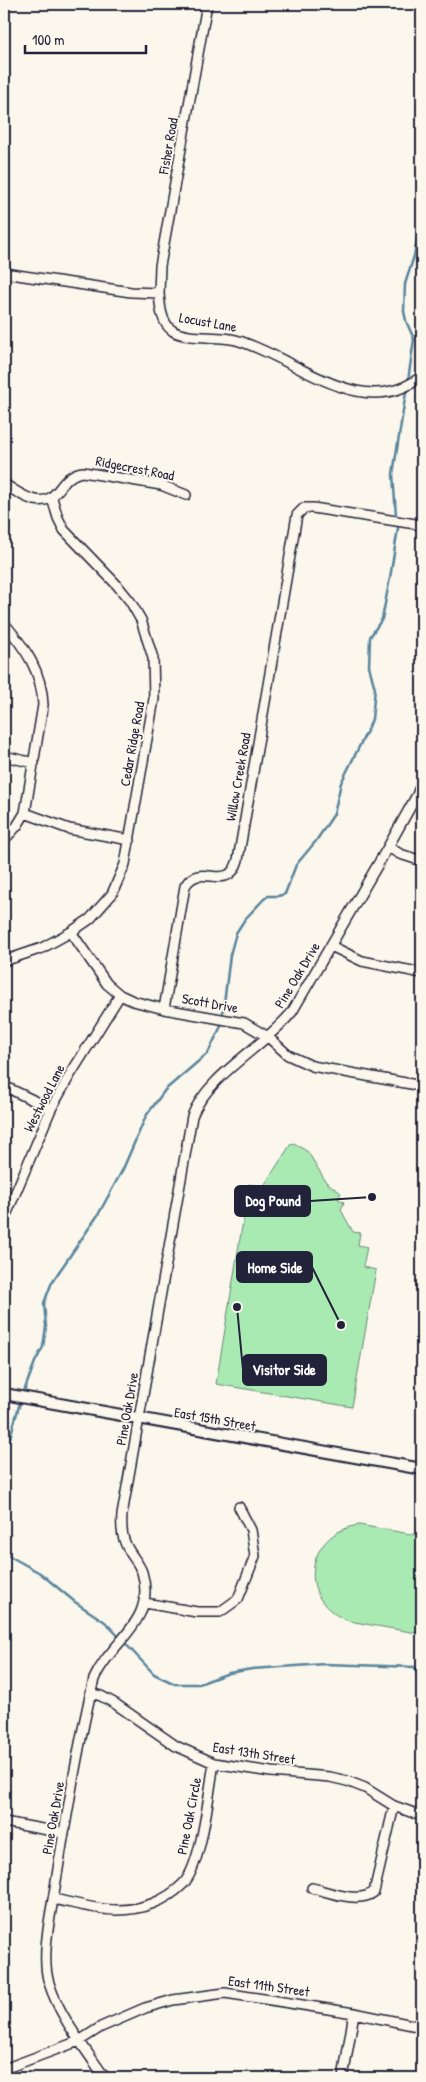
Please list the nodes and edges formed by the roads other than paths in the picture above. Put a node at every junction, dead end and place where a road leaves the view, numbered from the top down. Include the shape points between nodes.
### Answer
1 (207, 4) edge
2 (4, 273) edge
3 (159, 293) junction
4 (422, 376) edge
5 (4, 484) edge
6 (186, 495) dead end
7 (52, 498) junction
8 (422, 525) edge
9 (4, 623) edge
10 (4, 756) edge
11 (34, 762) junction
12 (422, 782) edge
13 (25, 813) junction
14 (4, 840) edge
15 (130, 840) junction
16 (388, 847) junction
17 (422, 861) edge
18 (71, 932) junction
19 (331, 946) junction
20 (4, 961) edge
21 (422, 974) edge
22 (120, 995) junction
23 (164, 1009) junction
24 (268, 1037) junction
25 (4, 1086) edge
26 (422, 1086) edge
27 (51, 1109) junction
28 (5, 1215) edge
29 (4, 1394) edge
30 (139, 1419) junction
31 (422, 1469) edge
32 (239, 1507) dead end
33 (145, 1603) junction
34 (90, 1693) junction
35 (214, 1763) junction
36 (394, 1806) junction
37 (422, 1816) edge
38 (4, 1822) edge
39 (64, 1832) junction
40 (312, 1888) dead end
41 (53, 1899) junction
42 (354, 2013) junction
43 (422, 2027) edge
44 (79, 2041) junction
45 (4, 2069) edge
46 (105, 2078) edge
47 (343, 2078) edge

1 - 3 street, Fisher Road via 160,266
2 - 3 street via 131,292
3 - 4 street, Locust Lane via 162,316 172,330 244,342 350,390 374,395 392,392
5 - 7 street via 35,500
6 - 7 street, Ridgecrest Road via 162,485 84,472 69,477
7 - 15 street, Cedar Ridge Road via 64,530 130,601 141,620 153,658 154,700
8 - 23 street, Willow Creek Road via 313,508 301,510 295,520 238,860 228,876 199,875 185,886
9 - 11 street via 30,656 42,688 42,718
10 - 11 street
11 - 13 street
12 - 16 street, Pine Oak Drive
13 - 14 street
13 - 15 street via 69,829
15 - 18 street, Cedar Ridge Road via 123,870 112,894 90,919
16 - 17 street
16 - 19 street, Pine Oak Drive
18 - 20 street, Cedar Ridge Road via 42,948
18 - 22 street, Scott Drive via 103,980
19 - 21 street via 362,961
19 - 24 street, Pine Oak Drive via 292,1012
22 - 23 street, Scott Drive via 140,1004
22 - 27 street, Westwood Lane
23 - 24 street, Scott Drive via 244,1023
24 - 26 street, Scott Drive via 288,1055 312,1066
24 - 30 street, Pine Oak Drive via 214,1084 192,1116
25 - 27 street
27 - 28 street, Westwood Lane
29 - 30 main road, East 15th Street
30 - 31 main road, East 15th Street
30 - 33 street, Pine Oak Drive via 121,1530 140,1567
32 - 33 street via 251,1530 255,1556 238,1598 220,1612 197,1612
33 - 34 street, Pine Oak Drive via 130,1631 99,1668
34 - 35 street, East 13th Street via 114,1703 176,1746
34 - 39 street, Pine Oak Drive
35 - 36 street, East 13th Street via 339,1778 365,1788
35 - 41 street, Pine Oak Circle via 198,1850 184,1883 157,1902 140,1909 116,1910
36 - 37 street, East 13th Street
36 - 40 street via 374,1892 358,1898
38 - 39 street
39 - 41 street, Pine Oak Drive
41 - 44 street, Pine Oak Drive via 46,1949 48,1982
42 - 43 street, East 11th Street
42 - 44 street, East 11th Street via 225,1993 173,2000 145,2008
42 - 47 street
44 - 45 street, East 11th Street
44 - 46 street, Pine Oak Drive

